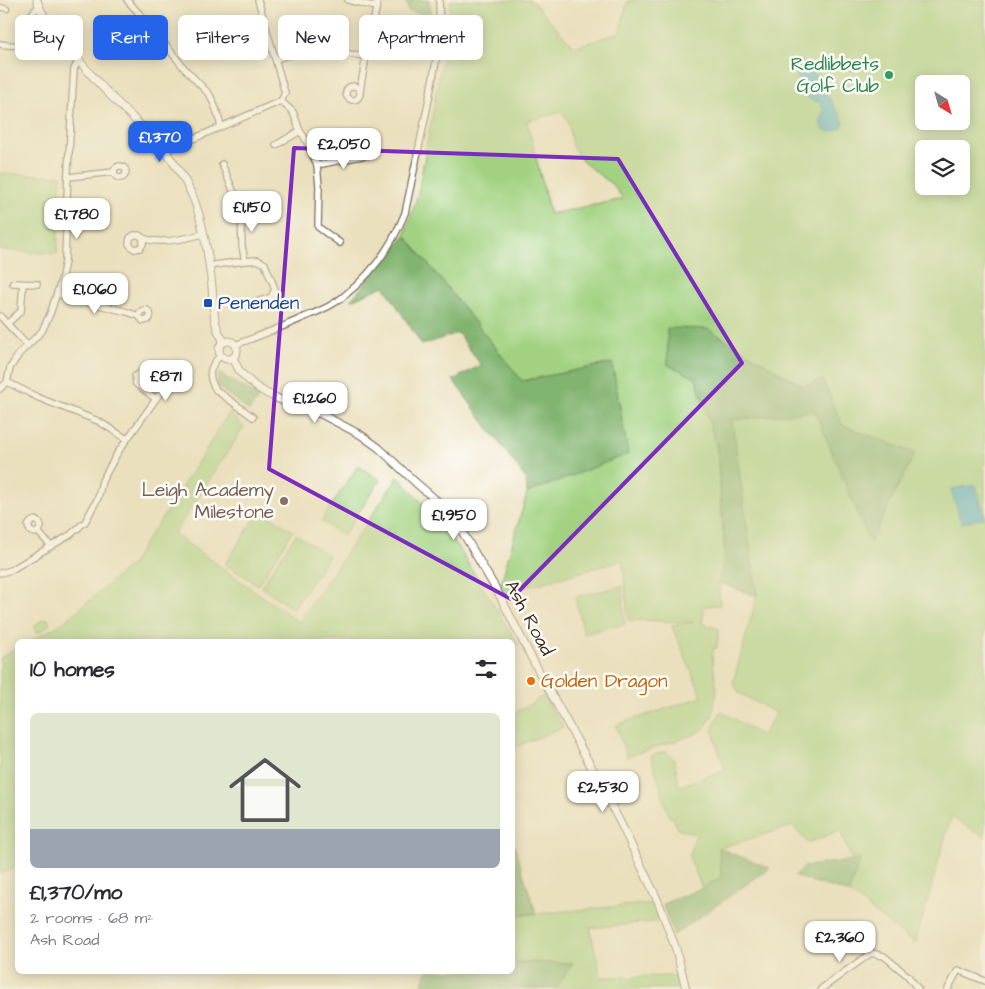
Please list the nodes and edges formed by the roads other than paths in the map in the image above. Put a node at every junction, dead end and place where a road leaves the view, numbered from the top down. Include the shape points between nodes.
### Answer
1 (127, 0) edge
2 (258, 0) edge
3 (348, 0) edge
4 (438, 0) edge
5 (38, 3) edge
6 (377, 3) edge
7 (0, 7) edge
8 (7, 9) dead end
9 (45, 15) edge
10 (0, 44) edge
11 (359, 55) edge
12 (276, 59) junction
13 (79, 60) joint
14 (365, 60) edge
15 (360, 91) dead end
16 (281, 101) junction
17 (221, 126) junction
18 (300, 131) junction
19 (276, 145) dead end
20 (165, 150) junction
21 (366, 154) dead end
22 (222, 164) dead end
23 (317, 165) junction
24 (114, 172) dead end
25 (68, 177) junction
26 (203, 234) junction
27 (142, 239) dead end
28 (340, 243) dead end
29 (245, 261) junction
30 (209, 266) junction
31 (13, 283) dead end
32 (24, 284) junction
33 (37, 284) dead end
34 (57, 294) junction
35 (246, 306) dead end
36 (0, 316) edge
37 (139, 316) dead end
38 (8, 323) junction
39 (224, 342) junction
40 (27, 345) junction
41 (235, 345) junction
42 (220, 356) junction
43 (233, 358) junction
44 (8, 382) junction
45 (0, 389) edge
46 (156, 399) junction
47 (253, 417) dead end
48 (127, 439) junction
49 (38, 532) dead end
50 (52, 546) junction
51 (0, 573) edge
52 (845, 927) dead end
53 (871, 953) junction
54 (985, 982) edge
55 (686, 989) edge
56 (821, 989) edge
57 (918, 989) edge
58 (948, 989) edge

1 - 17 street via 210,95
2 - 12 street
3 - 6 street
4 - 41 street via 440,34 427,109 404,213 389,247 378,263 343,297 295,322
5 - 9 street
5 - 10 street via 28,21 28,40 21,45
7 - 8 street
11 - 12 street via 324,51 295,53
12 - 16 street via 285,93
13 - 20 street
13 - 25 street via 74,69
14 - 15 street
16 - 17 street
16 - 18 street via 293,112
17 - 20 street
18 - 19 street
18 - 23 street
20 - 26 street via 192,195
21 - 23 street
22 - 29 street via 241,210
23 - 28 street via 318,227
24 - 25 street
25 - 34 street via 65,261
26 - 27 street via 176,240
26 - 30 street
29 - 30 street
29 - 35 street via 258,260 265,264 275,289 270,297
30 - 39 street via 216,324
31 - 32 street
32 - 33 street
32 - 38 street via 21,311
34 - 37 street
34 - 40 street via 42,330
36 - 38 street
38 - 40 street
39 - 41 street
39 - 42 street via 218,350
40 - 44 street via 10,368
41 - 43 street via 237,352
42 - 43 street via 226,360
42 - 47 street via 211,367 212,384
43 - 55 street, Ash Road via 240,372 266,393 321,414 379,448 456,520 622,826 658,901 676,949
44 - 45 street
44 - 48 street via 98,421
46 - 46 street via 162,386 144,372 135,376 136,384
46 - 48 street
48 - 50 street via 102,481 98,498 85,522
49 - 50 street
50 - 51 street
52 - 53 street via 866,942
53 - 56 street
53 - 57 street via 884,956
54 - 58 street via 958,970

